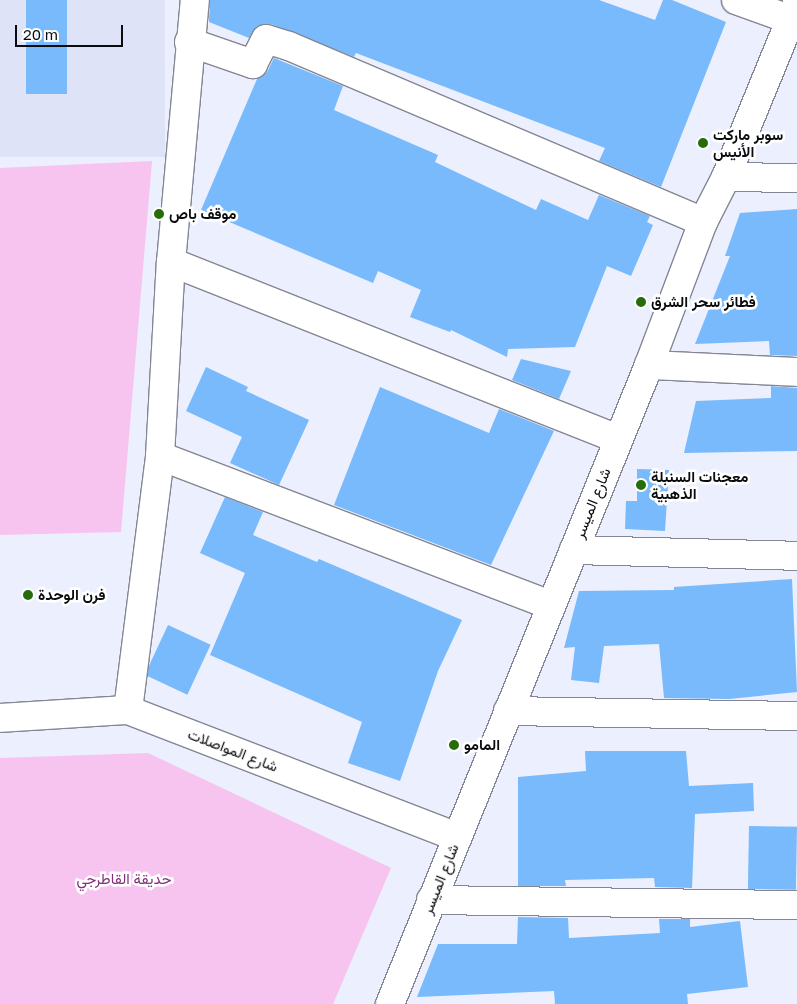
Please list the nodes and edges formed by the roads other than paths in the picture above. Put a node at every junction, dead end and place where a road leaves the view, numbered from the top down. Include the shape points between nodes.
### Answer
1 (195, 0) edge
2 (736, 0) edge
3 (795, 16) edge
4 (189, 42) junction
5 (726, 177) junction
6 (797, 178) edge
7 (703, 222) junction
8 (171, 262) junction
9 (649, 365) junction
10 (797, 372) edge
11 (617, 439) junction
12 (160, 456) junction
13 (574, 550) junction
14 (797, 556) edge
15 (551, 605) junction
16 (128, 710) junction
17 (508, 711) junction
18 (797, 716) edge
19 (0, 718) edge
20 (457, 837) junction
21 (431, 900) junction
22 (797, 905) edge
23 (390, 1004) edge

1 - 4 street
2 - 3 street
3 - 5 street, شارع الميسر
4 - 7 street via 253,64 266,39 289,46
4 - 8 street
5 - 6 street
5 - 7 street, شارع الميسر
7 - 9 street, شارع الميسر
8 - 11 street
8 - 12 street
9 - 10 street
9 - 11 street, شارع الميسر
11 - 13 street, شارع الميسر
12 - 15 street
12 - 16 street
13 - 14 street
13 - 15 street, شارع الميسر
15 - 17 street, شارع الميسر
16 - 19 street, شارع المواصلات
16 - 20 street, شارع المواصلات
17 - 18 street
17 - 20 street, شارع الميسر
20 - 21 street, شارع الميسر
21 - 22 street
21 - 23 street, شارع الميسر

